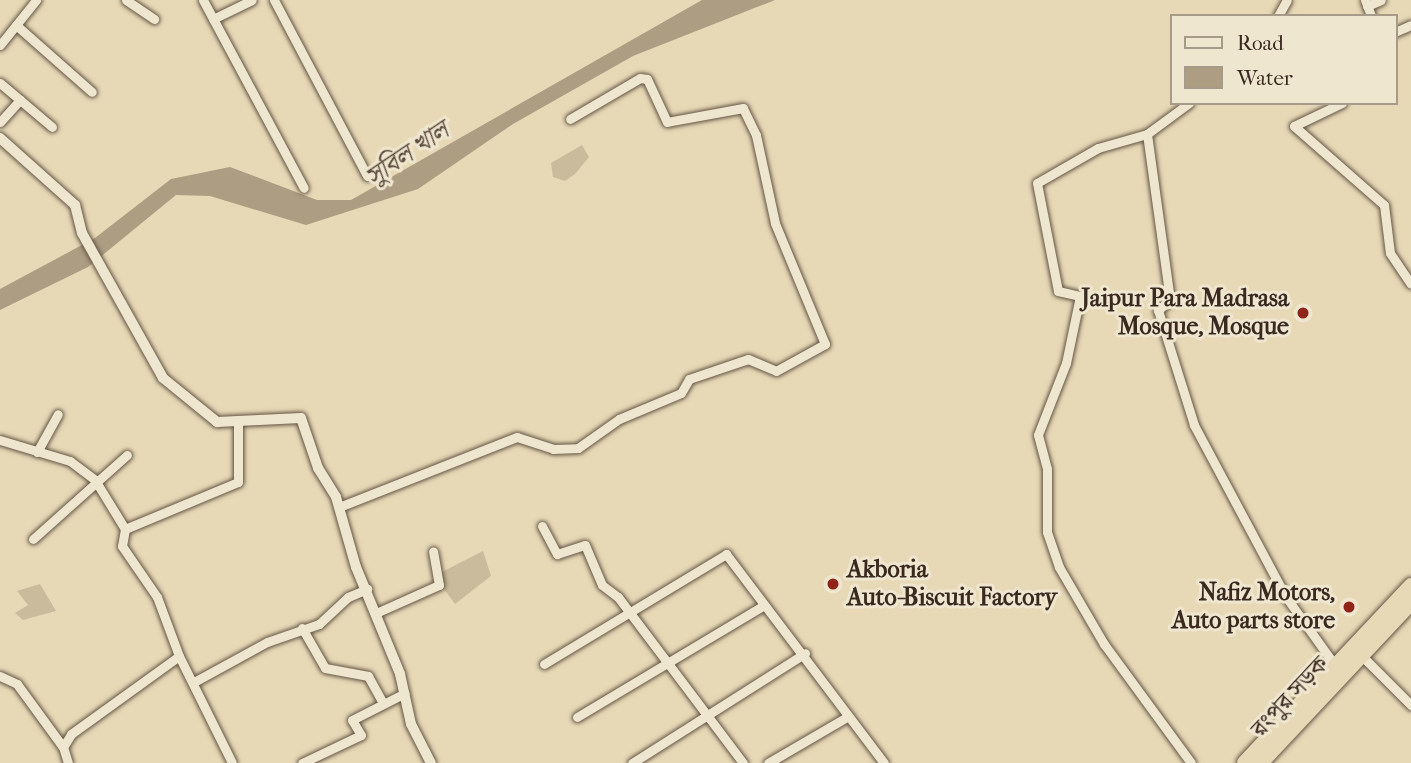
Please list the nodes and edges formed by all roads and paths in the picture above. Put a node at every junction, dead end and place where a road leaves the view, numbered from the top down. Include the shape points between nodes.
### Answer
1 (36, 0) edge
2 (126, 0) edge
3 (203, 0) edge
4 (251, 0) edge
5 (274, 0) edge
6 (1381, 0) edge
7 (1368, 7) edge
8 (154, 19) dead end
9 (213, 19) junction
10 (16, 25) junction
11 (0, 45) edge
12 (0, 83) edge
13 (92, 92) dead end
14 (20, 100) junction
15 (1186, 105) edge
16 (1338, 105) edge
17 (570, 119) dead end
18 (0, 122) edge
19 (52, 127) dead end
20 (1147, 134) junction
21 (0, 138) edge
22 (367, 176) dead end
23 (304, 188) dead end
24 (1411, 284) edge
25 (58, 414) dead end
26 (238, 421) junction
27 (0, 440) edge
28 (37, 452) junction
29 (127, 455) dead end
30 (95, 480) junction
31 (339, 507) junction
32 (542, 526) dead end
33 (125, 529) junction
34 (33, 539) dead end
35 (433, 552) dead end
36 (1411, 586) edge
37 (367, 589) junction
38 (1411, 602) edge
39 (764, 605) junction
40 (376, 613) junction
41 (628, 614) junction
42 (302, 628) junction
43 (806, 653) junction
44 (1361, 655) junction
45 (179, 656) junction
46 (665, 663) junction
47 (544, 664) dead end
48 (1334, 664) junction
49 (1, 681) edge
50 (194, 682) junction
51 (405, 693) junction
52 (382, 701) junction
53 (1411, 705) edge
54 (706, 716) junction
55 (577, 717) dead end
56 (847, 717) junction
57 (63, 747) junction
58 (68, 763) edge
59 (232, 763) edge
60 (303, 763) edge
61 (431, 763) edge
62 (632, 763) edge
63 (743, 763) edge
64 (768, 763) edge
65 (884, 763) edge
66 (1192, 763) edge
67 (1245, 763) edge
68 (1260, 763) edge

1 - 10 street
2 - 8 street
3 - 9 street
4 - 9 street
5 - 22 street
6 - 7 street
9 - 23 street
10 - 11 street
10 - 13 street
12 - 14 street
14 - 18 street
14 - 19 street
15 - 20 street
16 - 24 street via 1294,126 1384,205 1390,253
17 - 31 street via 640,78 647,79 667,122 743,108 756,135 775,223 825,344 776,371 748,359 689,379 681,393 619,419 578,448 552,449 517,436
20 - 48 street via 1170,300 1158,310 1194,425 1280,586
20 - 66 street via 1098,148 1037,183 1058,291 1080,296 1038,446 1047,468 1047,532 1059,567 1104,644
21 - 26 street via 63,190 163,379 216,422
25 - 28 street
26 - 31 street via 301,418
26 - 33 street via 238,482
27 - 28 street
28 - 30 street via 70,461
29 - 30 street
30 - 33 street
30 - 34 street
31 - 37 street
32 - 41 street via 557,554 585,545 602,585
33 - 45 street via 122,546 158,597
35 - 40 street via 439,584
36 - 48 highway, রংপুর সড়ক
37 - 40 street
37 - 42 street
38 - 44 highway, রংপুর সড়ক
39 - 41 street via 726,554
39 - 43 street
39 - 46 street
40 - 51 street
41 - 46 street
41 - 47 street
42 - 50 street
42 - 52 street via 325,668 368,676
43 - 54 street
43 - 56 street
44 - 53 street
44 - 68 highway, রংপুর সড়ক
45 - 50 street
45 - 57 street via 71,734
46 - 54 street
46 - 55 street
48 - 67 highway, রংপুর সড়ক
49 - 57 street via 17,684
50 - 59 street
51 - 52 street
51 - 61 street via 411,724
52 - 60 street via 352,720 361,735
54 - 62 street
54 - 63 street
56 - 64 street
56 - 65 street
57 - 58 street

